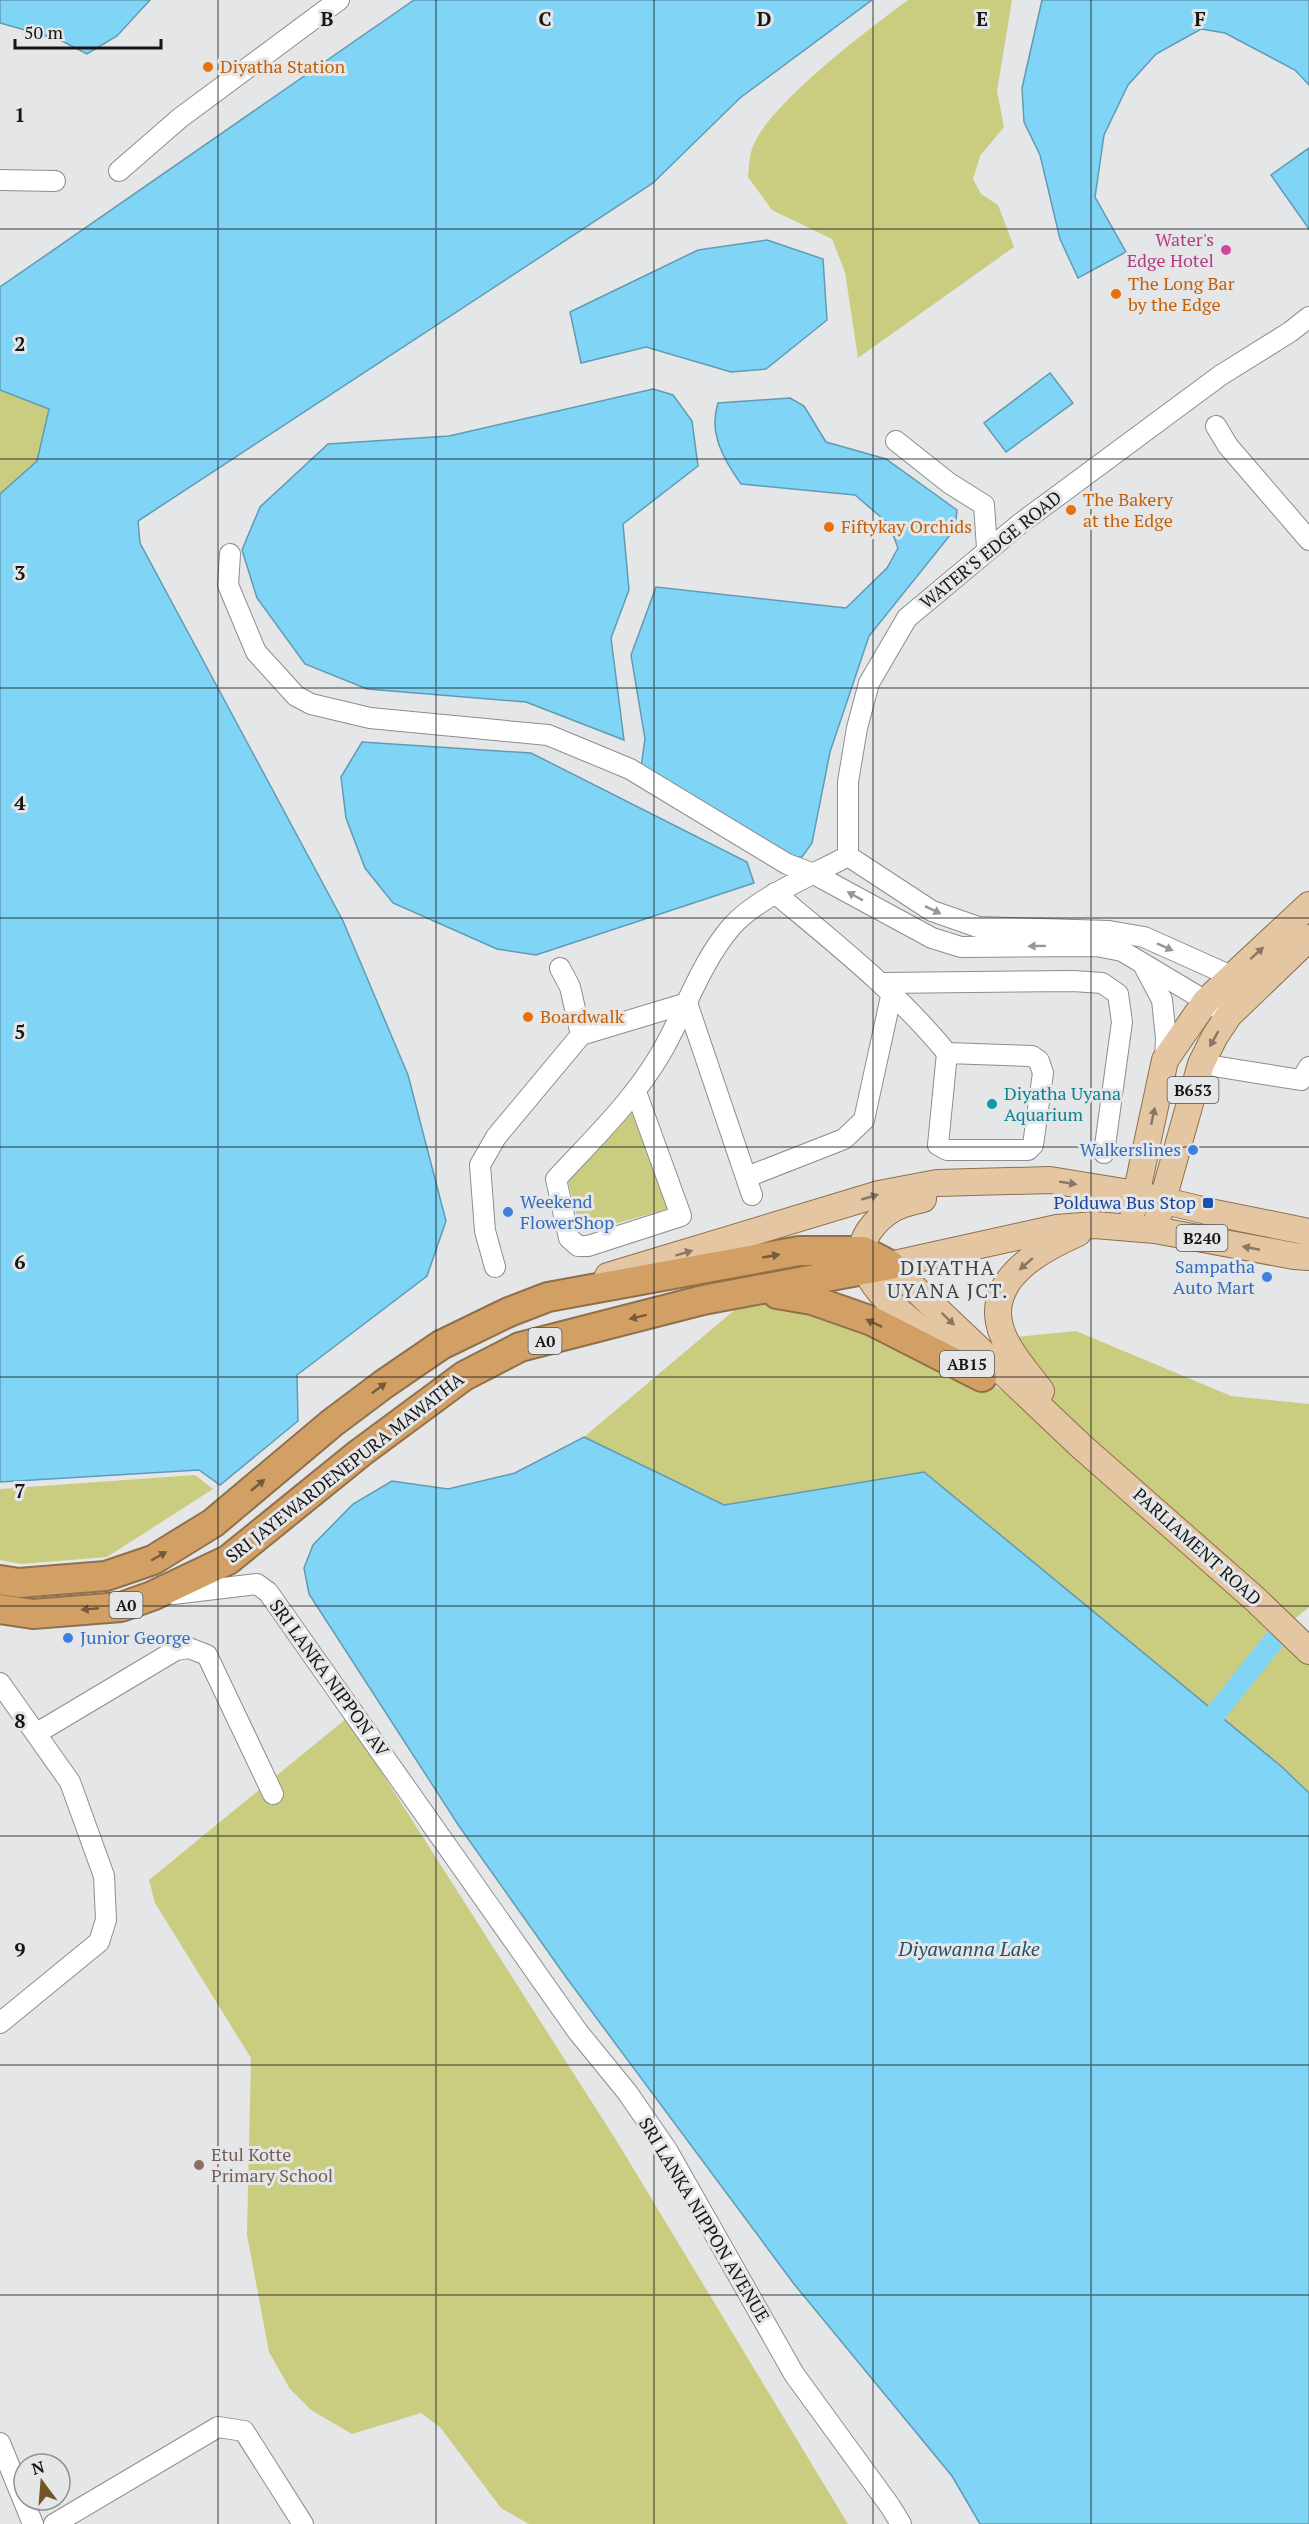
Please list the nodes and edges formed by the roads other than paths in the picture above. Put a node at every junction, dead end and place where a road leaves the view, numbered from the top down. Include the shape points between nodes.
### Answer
1 (339, 0) edge
2 (119, 171) dead end
3 (0, 180) edge
4 (55, 181) dead end
5 (1309, 317) edge
6 (1216, 426) dead end
7 (896, 441) dead end
8 (1309, 540) edge
9 (987, 548) junction
10 (230, 554) dead end
11 (848, 856) junction
12 (814, 874) junction
13 (775, 892) junction
14 (1309, 905) edge
15 (1309, 938) edge
16 (1144, 966) junction
17 (560, 968) dead end
18 (1231, 976) junction
19 (887, 987) junction
20 (1253, 992) junction
21 (1206, 1000) junction
22 (687, 1003) junction
23 (1229, 1015) junction
24 (581, 1035) junction
25 (947, 1053) junction
26 (1165, 1060) junction
27 (1200, 1064) junction
28 (1309, 1067) edge
29 (636, 1092) junction
30 (1104, 1153) dead end
31 (1010, 1180) junction
32 (1136, 1194) junction
33 (1162, 1200) junction
34 (1095, 1225) junction
35 (1129, 1227) junction
36 (1155, 1230) junction
37 (1309, 1232) edge
38 (1309, 1257) edge
39 (872, 1262) junction
40 (495, 1267) dead end
41 (757, 1292) junction
42 (548, 1297) junction
43 (982, 1377) junction
44 (1081, 1446) junction
45 (0, 1580) edge
46 (152, 1596) junction
47 (0, 1609) edge
48 (1303, 1645) edge
49 (0, 1683) edge
50 (37, 1733) junction
51 (397, 1772) joint
52 (273, 1794) dead end
53 (0, 2023) edge
54 (0, 2443) edge
55 (33, 2524) edge
56 (54, 2524) edge
57 (303, 2524) edge
58 (901, 2524) edge

1 - 2 street via 180,118
3 - 4 street
5 - 9 street, WATER'S EDGE ROAD via 1221,375
6 - 8 street via 1228,446
7 - 9 street via 984,505
9 - 11 street, WATER'S EDGE ROAD via 907,618 869,683 848,782
10 - 12 street via 228,585 256,652 303,700 370,718 548,735 630,770 787,864
11 - 12 street
11 -> 18 street via 932,911 978,927 1109,931 1136,936
12 - 13 street
16 -> 12 street via 1122,951 1096,946 961,947 932,938
13 - 19 street
13 - 22 street via 733,925
18 -> 14 main road, B653
15 - 20 main road, B653
16 - 21 street
16 - 26 street via 1162,1000
17 - 24 street via 570,987
18 - 20 street
18 - 21 main road, B653
19 - 22 street via 864,1120 844,1139 749,1186
19 - 25 street
19 - 30 street via 1072,981 1102,982 1118,994 1122,1022
20 - 23 main road, B653
21 - 23 street
21 - 26 main road, B653
22 - 24 street
22 - 29 street
23 -> 27 main road, B653
24 - 40 street via 496,1137 480,1165 485,1232
25 - 25 street via 938,1145 947,1150 1028,1150 1033,1145 1043,1073 1039,1061 1032,1056
32 -> 26 main road, B653
27 - 28 street via 1301,1080
27 - 33 main road, B653
29 - 29 street via 556,1179 569,1238 578,1246 681,1216
31 -> 32 main road, B240 via 1050,1180
31 - 39 main road via 905,1203 879,1216 865,1237
42 -> 31 main road via 879,1194 937,1183
32 - 33 main road, B240
32 - 35 main road
33 - 36 main road
33 - 37 main road, B240
34 - 35 main road, B240
34 - 39 main road, B240 via 1057,1228
34 -> 44 main road via 1024,1263 1004,1288 998,1314 1014,1355
35 - 36 main road, B240
38 -> 36 main road, B240
39 - 41 highway, SRI JAYEWARDENEPURA MAWATHA / A0
42 -> 39 highway, SRI JAYEWARDENEPURA MAWATHA / A0 via 799,1251
39 - 43 main road, PARLIAMENT ROAD / AB15 via 882,1296
39 -> 44 main road, PARLIAMENT ROAD / AB15
43 -> 41 highway via 872,1321 831,1305
41 -> 46 highway, SRI JAYEWARDENEPURA MAWATHA / A0 via 703,1300 520,1347 464,1376 360,1453 241,1552
45 -> 42 highway, SRI JAYEWARDENEPURA MAWATHA / A0 via 19,1583 106,1576 153,1560 213,1523 332,1423 441,1345
43 - 44 main road, PARLIAMENT ROAD / AB15
44 - 48 main road, PARLIAMENT ROAD / AB15
46 -> 47 highway, SRI JAYEWARDENEPURA MAWATHA / A0 via 121,1607 33,1614
46 - 51 street, SRI LANKA NIPPON AV via 256,1584 268,1592
49 - 50 street
50 - 52 street via 176,1650 189,1648 207,1655
50 - 53 street via 70,1782 104,1876 106,1920 99,1942
51 - 58 street, SRI LANKA NIPPON AVENUE via 578,2032 667,2150 794,2374
54 - 55 street
56 - 57 street via 218,2427 244,2431

